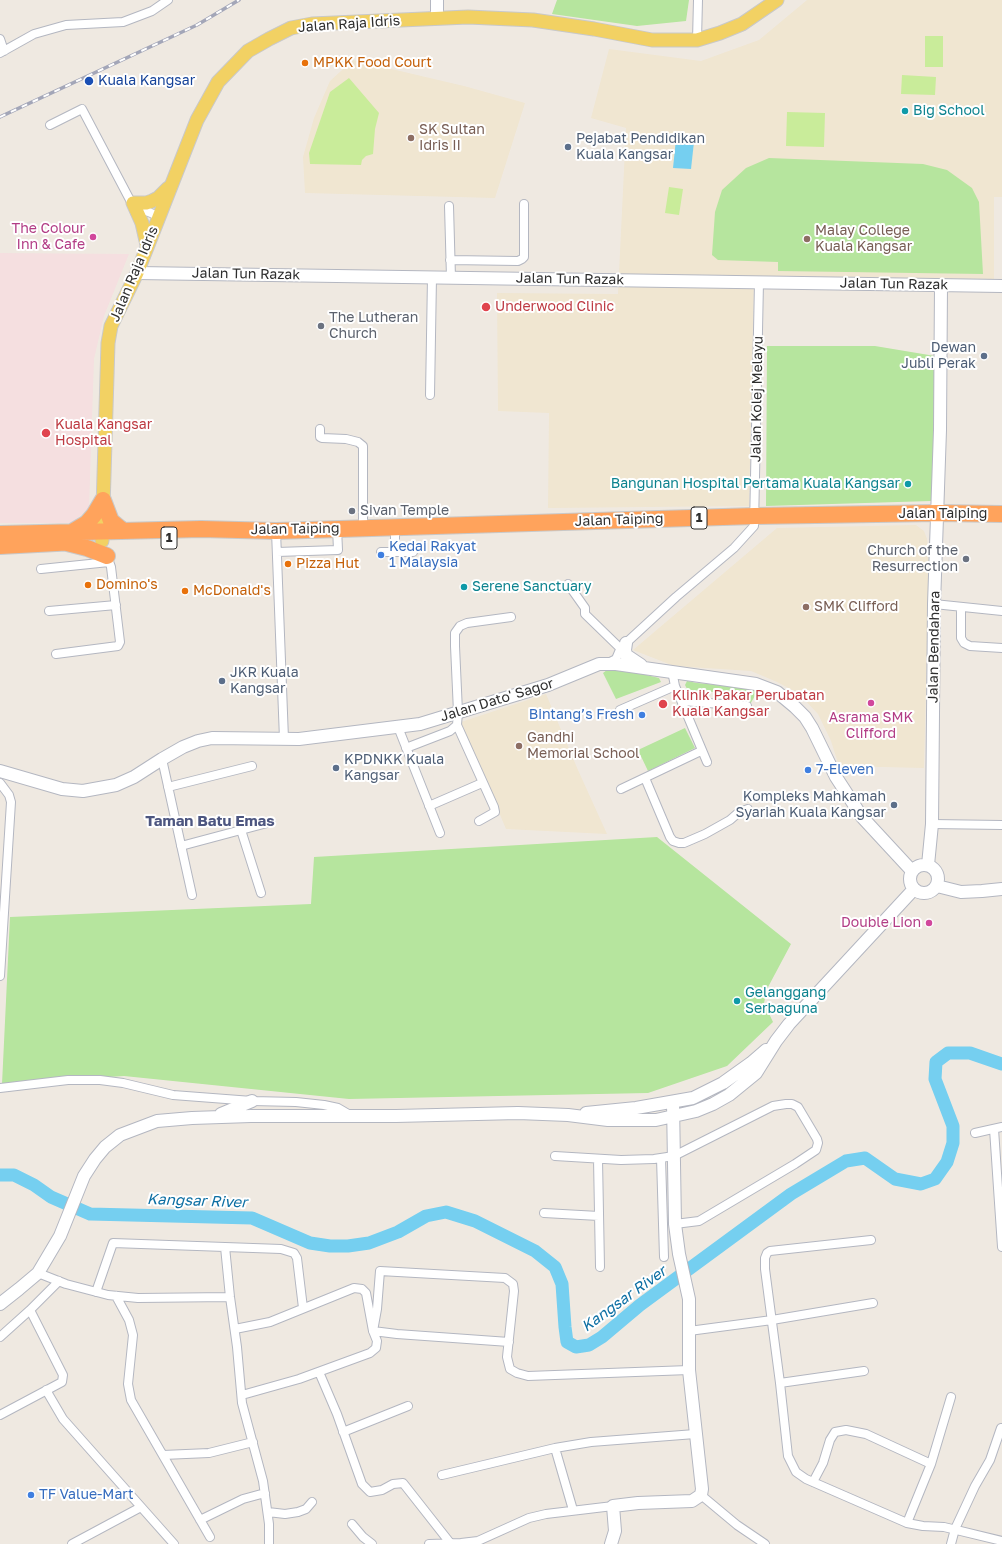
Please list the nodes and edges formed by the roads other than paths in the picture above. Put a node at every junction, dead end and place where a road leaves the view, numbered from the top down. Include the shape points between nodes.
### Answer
1 (167, 0) edge
2 (437, 0) edge
3 (698, 0) edge
4 (778, 0) edge
5 (436, 18) junction
6 (0, 39) edge
7 (697, 40) junction
8 (2, 52) edge
9 (50, 125) dead end
10 (171, 185) junction
11 (133, 203) junction
12 (524, 204) dead end
13 (450, 206) dead end
14 (158, 216) junction
15 (147, 247) junction
16 (450, 260) junction
17 (137, 273) junction
18 (432, 277) junction
19 (451, 278) junction
20 (759, 282) junction
21 (941, 285) junction
22 (1002, 286) edge
23 (430, 394) dead end
24 (320, 429) dead end
25 (103, 500) junction
26 (937, 514) junction
27 (1002, 514) edge
28 (755, 516) junction
29 (395, 527) junction
30 (337, 528) junction
31 (363, 528) junction
32 (236, 530) junction
33 (124, 531) junction
34 (276, 531) junction
35 (0, 534) edge
36 (69, 537) junction
37 (0, 546) edge
38 (105, 547) junction
39 (277, 552) junction
40 (381, 552) dead end
41 (395, 552) junction
42 (413, 552) dead end
43 (41, 569) dead end
44 (568, 584) dead end
45 (934, 604) junction
46 (116, 605) junction
47 (961, 607) junction
48 (49, 611) dead end
49 (1002, 611) edge
50 (510, 617) dead end
51 (1002, 648) edge
52 (56, 654) dead end
53 (617, 656) junction
54 (644, 667) junction
55 (672, 672) junction
56 (675, 686) junction
57 (682, 701) junction
58 (747, 706) dead end
59 (620, 710) dead end
60 (458, 712) junction
61 (457, 725) junction
62 (398, 727) junction
63 (284, 739) junction
64 (406, 748) junction
65 (702, 751) junction
66 (162, 759) junction
67 (707, 762) dead end
68 (252, 766) dead end
69 (0, 771) edge
70 (645, 778) junction
71 (0, 783) edge
72 (482, 783) junction
73 (168, 787) junction
74 (621, 789) dead end
75 (429, 806) junction
76 (748, 809) dead end
77 (479, 821) dead end
78 (271, 822) dead end
79 (932, 824) junction
80 (1002, 825) edge
81 (241, 830) junction
82 (440, 833) dead end
83 (181, 846) junction
84 (928, 865) junction
85 (912, 871) junction
86 (937, 886) junction
87 (914, 889) junction
88 (1002, 889) edge
89 (261, 893) dead end
90 (192, 895) dead end
91 (0, 976) edge
92 (776, 1042) junction
93 (0, 1088) edge
94 (252, 1101) junction
95 (673, 1103) junction
96 (350, 1115) junction
97 (568, 1115) junction
98 (674, 1116) junction
99 (215, 1117) junction
100 (998, 1128) edge
101 (975, 1133) dead end
102 (556, 1156) dead end
103 (674, 1156) junction
104 (661, 1158) junction
105 (598, 1159) junction
106 (544, 1213) dead end
107 (599, 1216) junction
108 (1001, 1222) edge
109 (675, 1224) junction
110 (871, 1240) dead end
111 (225, 1247) junction
112 (1002, 1247) edge
113 (664, 1257) dead end
114 (600, 1267) dead end
115 (38, 1273) junction
116 (60, 1281) junction
117 (96, 1292) junction
118 (116, 1296) junction
119 (230, 1297) junction
120 (873, 1303) dead end
121 (0, 1304) edge
122 (304, 1308) junction
123 (30, 1310) junction
124 (772, 1320) junction
125 (235, 1329) junction
126 (373, 1331) junction
127 (689, 1331) junction
128 (0, 1337) edge
129 (509, 1342) junction
130 (690, 1370) junction
131 (864, 1371) dead end
132 (319, 1372) junction
133 (780, 1383) junction
134 (46, 1390) junction
135 (242, 1395) junction
136 (951, 1397) dead end
137 (408, 1406) dead end
138 (0, 1415) edge
139 (1001, 1428) dead end
140 (343, 1432) junction
141 (695, 1434) junction
142 (253, 1442) junction
143 (555, 1448) junction
144 (163, 1455) junction
145 (930, 1464) junction
146 (442, 1475) dead end
147 (812, 1482) junction
148 (265, 1493) junction
149 (701, 1495) junction
150 (312, 1502) dead end
151 (613, 1506) junction
152 (141, 1507) junction
153 (572, 1510) junction
154 (268, 1512) junction
155 (200, 1520) junction
156 (907, 1523) junction
157 (352, 1524) dead end
158 (955, 1529) junction
159 (210, 1537) dead end
160 (1001, 1539) edge
161 (72, 1544) edge
162 (174, 1544) edge
163 (269, 1544) edge
164 (372, 1544) edge
165 (429, 1544) edge
166 (451, 1544) edge
167 (611, 1544) edge
168 (765, 1544) edge
169 (951, 1544) edge

1 - 8 street via 152,11 124,22 66,25 34,34
2 - 5 main road
3 - 7 street
4 - 7 main road, Jalan Raja Idris via 742,24
5 - 7 main road, Jalan Raja Idris via 526,20 652,40
5 - 10 main road, Jalan Raja Idris via 312,24 291,28 248,51 218,82 206,101
6 - 8 street
9 - 11 street via 82,109
10 - 11 main road via 158,198 146,203
10 - 14 main road, Jalan Raja Idris
11 - 14 street
11 - 15 main road via 142,223
12 - 16 street via 522,259
13 - 16 street
14 - 15 main road, Jalan Raja Idris
15 - 17 main road, Jalan Raja Idris
16 - 19 street
17 - 18 main road, Jalan Tun Razak
17 - 25 main road, Jalan Raja Idris via 111,326 108,343
18 - 19 main road, Jalan Tun Razak
18 - 23 street
19 - 20 main road, Jalan Tun Razak
20 - 21 main road, Jalan Tun Razak
20 - 28 street, Jalan Kolej Melayu
21 - 22 main road, Jalan Tun Razak
21 - 26 main road, Jalan Bendahara
24 - 31 street via 322,438 346,439 363,446
25 - 33 highway via 111,521
25 - 36 highway via 87,523
25 - 38 main road, Jalan Raja Idris
26 - 27 highway, Jalan Taiping / 1
26 - 28 highway, Jalan Taiping / 1
26 - 45 main road, Jalan Bendahara
28 - 29 highway, Jalan Taiping / 1
28 - 53 street via 754,526 744,539 676,597
29 - 31 highway, Jalan Taiping / 1
29 - 41 street
30 - 31 highway, Jalan Taiping / 1
30 - 34 highway, Jalan Taiping / 1
30 - 39 street via 338,550
32 - 33 highway, Jalan Taiping / 1 via 201,528
32 - 34 highway, Jalan Taiping / 1
32 - 38 highway, Jalan Taiping / 1 via 202,537
33 - 38 highway, Jalan Taiping / 1
34 - 39 street
35 - 36 highway, Jalan Taiping / 1
36 - 37 highway, Jalan Taiping / 1
36 - 38 highway, Jalan Taiping / 1
36 - 38 highway via 92,549
38 - 43 street
38 - 46 street
39 - 63 street
40 - 41 street
41 - 42 street
44 - 53 street via 585,608 585,614
45 - 47 street
45 - 79 main road, Jalan Bendahara
46 - 48 street
46 - 52 street via 120,636 118,646
47 - 49 street
47 - 51 street via 964,643 970,646
50 - 60 street via 467,623 460,626 455,633
53 - 54 main road, Jalan Dato' Sagor
53 - 54 main road via 624,650 626,655
53 - 60 main road, Jalan Dato' Sagor via 548,685
54 - 55 main road, Jalan Dato' Sagor
55 - 56 street
55 - 85 main road, Jalan Dato' Sagor via 756,684 777,692 805,717 836,776 862,817
56 - 57 street
56 - 59 street
57 - 58 street
57 - 65 street
60 - 61 street
60 - 62 main road, Jalan Dato' Sagor via 420,724
61 - 64 street via 450,731
61 - 72 street
62 - 63 main road, Jalan Dato' Sagor
62 - 64 street
63 - 66 main road, Jalan Dato' Sagor via 212,738 183,747
64 - 75 street
65 - 67 street
65 - 70 street
66 - 69 main road, Jalan Dato' Sagor via 116,785 83,791 62,790
66 - 73 street
68 - 73 street
70 - 74 street
70 - 76 street via 670,838 679,843 705,834
71 - 91 street via 11,802
72 - 75 street
72 - 77 street via 495,812
73 - 83 street
75 - 82 street
78 - 81 street
79 - 80 street
79 - 84 main road, Jalan Bendahara
81 - 83 street
81 - 89 street
83 - 90 street
84 - 85 main road via 919,866
84 - 86 main road via 937,873
85 - 87 main road via 910,880
86 - 87 main road via 926,893
86 - 88 main road via 961,892
87 - 92 main road via 789,1024
92 - 95 main road via 723,1083 693,1098
92 - 98 main road via 756,1073 729,1095 696,1111
93 - 94 street via 68,1080 100,1080 173,1095
94 - 96 street via 331,1106
94 - 99 main road
95 - 97 main road
95 - 98 main road
96 - 97 main road
96 - 99 main road
97 - 98 main road via 608,1120 656,1120
98 - 103 main road
99 - 115 main road via 157,1121 120,1135 105,1147 84,1176 60,1236
100 - 101 street
100 - 108 street
102 - 105 street
103 - 104 street
103 - 109 main road
103 - 109 street via 764,1110 786,1104 798,1107 818,1143 814,1152 699,1221
104 - 105 street
104 - 113 street
105 - 107 street
106 - 107 street
107 - 114 street
108 - 112 street
109 - 127 main road via 689,1298
110 - 124 street via 767,1253 765,1269
111 - 117 street via 113,1242
111 - 119 street
111 - 122 street via 281,1249 294,1253 297,1258
115 - 116 street
115 - 121 main road
116 - 117 street
116 - 123 street
117 - 118 street
118 - 119 street
118 - 144 street via 129,1320 133,1335 128,1384 131,1400
119 - 125 street
120 - 124 street
122 - 125 street via 270,1322
122 - 126 street via 354,1288 362,1289 369,1304
123 - 128 street
123 - 134 street via 63,1375 62,1382
124 - 127 street
124 - 133 street
125 - 135 street
126 - 129 street
126 - 129 street via 380,1271 505,1278 513,1284 514,1291
126 - 132 street via 377,1341 376,1348 370,1353
127 - 130 main road
129 - 130 street via 507,1357 510,1369 528,1376
130 - 141 main road
131 - 133 street
132 - 135 street
132 - 140 street
133 - 147 street via 788,1456 796,1472
134 - 138 street
134 - 152 street via 63,1419
135 - 142 street
136 - 145 street
137 - 140 street
139 - 158 street via 990,1460
140 - 166 street via 362,1484 370,1492 403,1483
141 - 143 street via 591,1442
141 - 149 main road
142 - 144 street via 209,1453
142 - 148 street
143 - 146 street
143 - 153 street
144 - 155 street
145 - 147 street via 866,1434 846,1430 836,1432 830,1440 823,1462
145 - 156 street
147 - 156 street
148 - 154 street
148 - 155 street via 243,1499
149 - 151 main road via 692,1501
149 - 168 street
150 - 154 street via 306,1509 298,1512
151 - 153 street
151 - 167 main road via 615,1531
152 - 161 street
152 - 162 street
153 - 166 street via 529,1518 478,1541
154 - 163 street
155 - 159 street
156 - 158 street
157 - 164 street via 363,1538
158 - 160 street
158 - 169 street
165 - 166 street

